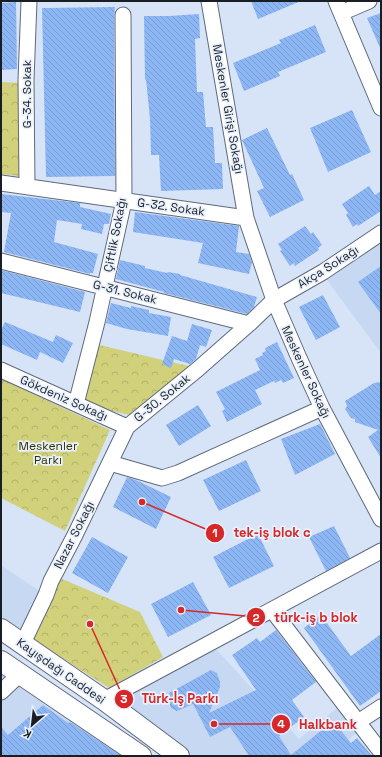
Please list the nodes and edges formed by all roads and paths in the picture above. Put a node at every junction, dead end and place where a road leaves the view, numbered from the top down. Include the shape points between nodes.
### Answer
1 (29, 1) edge
2 (209, 1) edge
3 (369, 1) edge
4 (338, 7) edge
5 (123, 15) dead end
6 (381, 108) edge
7 (1, 183) edge
8 (27, 187) junction
9 (124, 201) junction
10 (246, 218) junction
11 (381, 233) edge
12 (1, 261) edge
13 (104, 287) junction
14 (274, 300) junction
15 (249, 324) junction
16 (1, 370) edge
17 (76, 404) junction
18 (322, 408) junction
19 (127, 427) junction
20 (110, 463) junction
21 (381, 519) edge
22 (381, 551) edge
23 (272, 610) junction
24 (1, 629) edge
25 (23, 644) junction
26 (1, 661) edge
27 (20, 674) junction
28 (1, 692) edge
29 (104, 700) junction
30 (381, 707) edge
31 (358, 722) junction
32 (381, 752) edge
33 (132, 754) edge
34 (179, 756) edge

1 - 8 street, G-34. Sokak via 26,80
2 - 10 street, Meskenler Girişi Sokağı
3 - 4 street
4 - 6 street
5 - 9 street, Çiftlik Sokağı
7 - 8 street, G-32. Sokak
8 - 9 street, G-32. Sokak
9 - 10 street, G-32. Sokak
9 - 13 street, Çiftlik Sokağı
10 - 14 street, Meskenler Sokağı
11 - 14 street, Akça Sokağı via 323,272
12 - 13 street, G-31. Sokak
13 - 15 street, G-31. Sokak
13 - 17 street, Çiftlik Sokağı
14 - 15 street
14 - 18 street, Meskenler Sokağı
15 - 19 street, G-30. Sokak
16 - 17 street, Gökdeniz Sokağı
17 - 19 street, Gökdeniz Sokağı
18 - 20 street via 162,478
18 - 21 street, Meskenler Sokağı
19 - 20 street, Nazar Sokağı
20 - 25 street, Nazar Sokağı via 51,581
22 - 23 street
23 - 29 street
23 - 31 street
24 - 25 main road, Kayışdağı Caddesi
25 - 29 main road, Kayışdağı Caddesi
26 - 27 main road, Kayışdağı Caddesi
27 - 28 street
27 - 33 main road, Kayışdağı Caddesi
29 - 34 main road, Kayışdağı Caddesi
30 - 31 street
31 - 32 street

